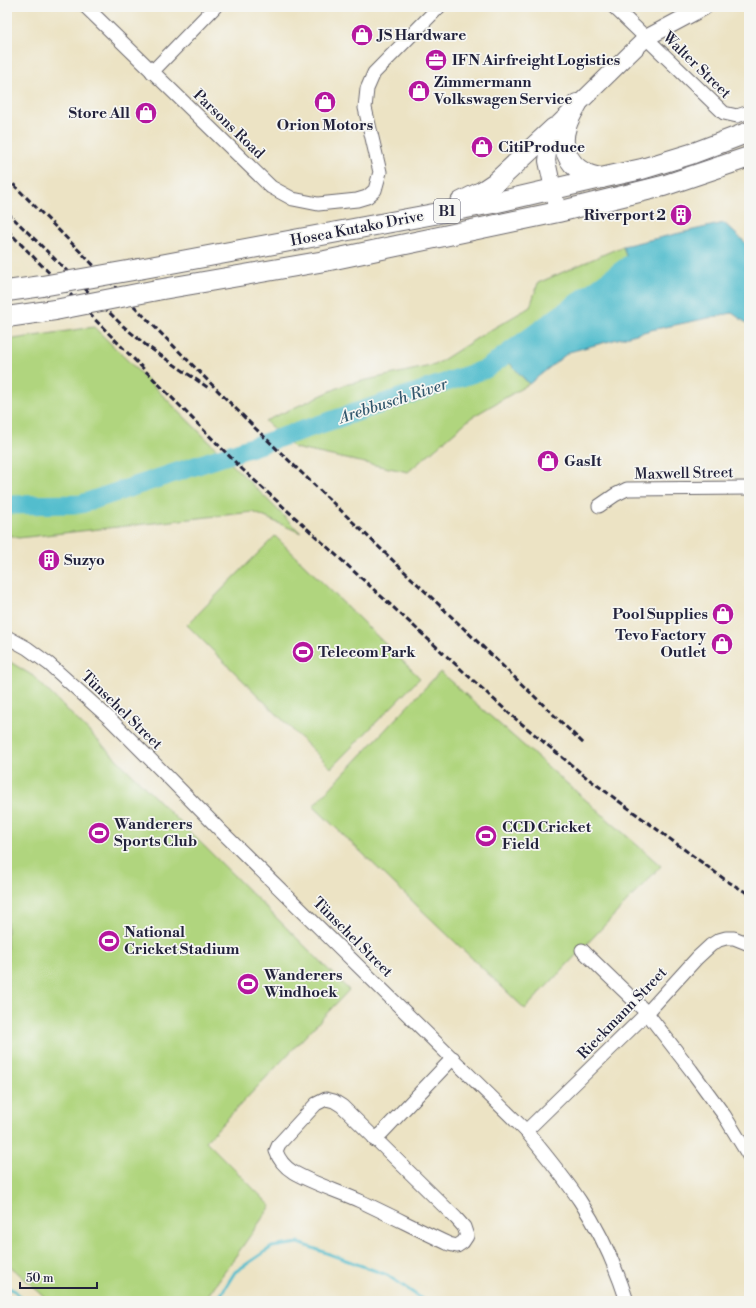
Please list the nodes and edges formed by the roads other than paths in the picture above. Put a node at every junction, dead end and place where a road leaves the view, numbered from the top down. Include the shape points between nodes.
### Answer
1 (86, 7) edge
2 (216, 7) edge
3 (439, 7) edge
4 (614, 7) edge
5 (704, 7) edge
6 (646, 38) junction
7 (152, 72) junction
8 (577, 104) junction
9 (749, 112) edge
10 (554, 128) junction
11 (749, 132) edge
12 (749, 157) edge
13 (601, 178) junction
14 (553, 189) junction
15 (442, 212) junction
16 (558, 212) junction
17 (7, 291) edge
18 (7, 317) edge
19 (749, 488) edge
20 (599, 506) dead end
21 (7, 637) edge
22 (749, 944) edge
23 (582, 950) dead end
24 (647, 1013) junction
25 (453, 1058) junction
26 (526, 1131) junction
27 (375, 1140) junction
28 (749, 1156) edge
29 (627, 1301) edge

1 - 7 street, Parsons Road
2 - 7 street
3 - 7 street, Parsons Road via 374,73 367,89 365,108 380,172 375,190 367,197 357,200 318,204 293,199 271,187
4 - 6 street, Walter Street
5 - 6 street
6 - 8 street
6 - 9 street, Walter Street via 724,113 736,116
8 - 10 street
8 - 13 main road via 563,134 567,158 583,172
10 - 14 street via 547,161
10 - 15 main road via 495,183
11 - 13 main road, Hosea Kutako Drive / B1 via 691,154
12 - 16 main road, Hosea Kutako Drive / B1 via 663,186
13 - 14 main road, Hosea Kutako Drive / B1
14 - 15 main road, Hosea Kutako Drive / B1
14 - 16 street
15 - 17 main road, Hosea Kutako Drive / B1, bridge
16 - 18 main road, Hosea Kutako Drive / B1, bridge via 325,261
19 - 20 street, Maxwell Street via 627,490
21 - 25 street, Tünschel Street via 49,664 109,718
22 - 24 street, Rieckmann Street via 734,938 726,938 711,945
23 - 24 street
24 - 26 street, Rieckmann Street
24 - 28 street via 724,1115
25 - 26 street, Tünschel Street
25 - 27 street
26 - 29 street, Tünschel Street via 581,1202 612,1262
27 - 27 street via 464,1227 467,1236 463,1242 457,1246 449,1244 292,1172 278,1158 276,1151 279,1144 316,1104 326,1099 342,1106

